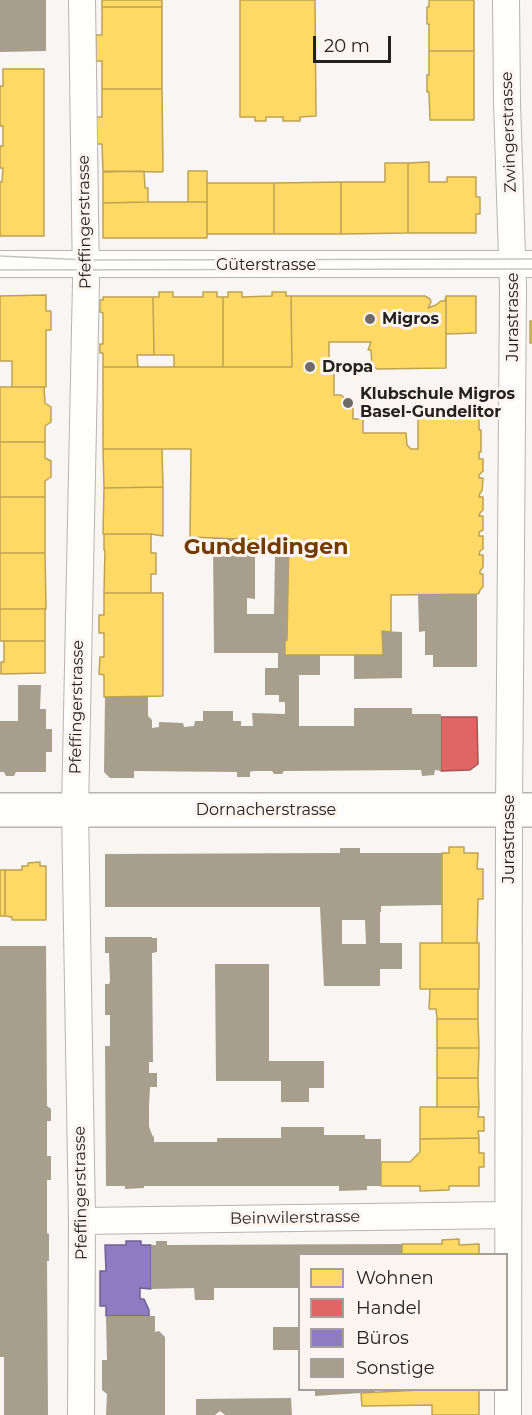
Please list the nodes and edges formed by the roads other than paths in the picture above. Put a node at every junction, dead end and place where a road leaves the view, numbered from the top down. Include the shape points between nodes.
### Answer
1 (82, 0) edge
2 (506, 0) edge
3 (0, 264) edge
4 (523, 264) edge
5 (86, 265) junction
6 (0, 810) edge
7 (75, 810) junction
8 (520, 810) edge
9 (508, 1215) junction
10 (82, 1221) junction
11 (81, 1415) edge
12 (508, 1415) edge

1 - 5 street, Pfeffingerstrasse
2 - 4 street, Zwingerstrasse via 507,103
3 - 5 street, Güterstrasse
4 - 5 street, Güterstrasse
4 - 8 street, Jurastrasse
5 - 7 street, Pfeffingerstrasse
6 - 7 main road, Dornacherstrasse
7 - 8 main road, Dornacherstrasse
7 - 10 street, Pfeffingerstrasse
8 - 9 street, Jurastrasse
9 - 10 street, Beinwilerstrasse
9 - 12 street, Jurastrasse
10 - 11 street, Pfeffingerstrasse

